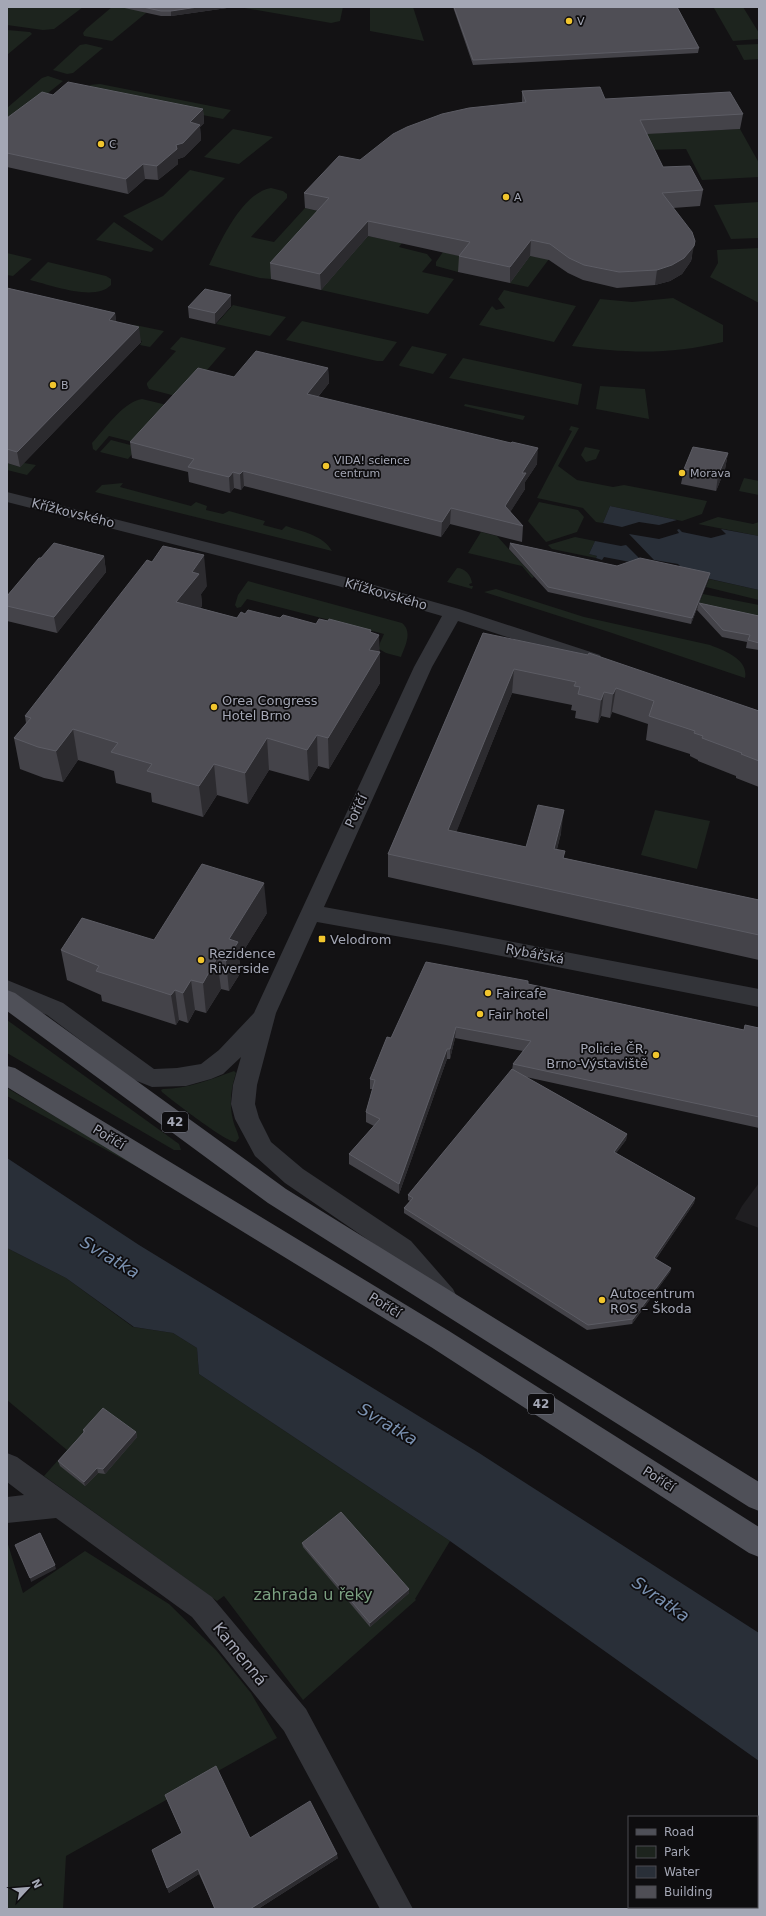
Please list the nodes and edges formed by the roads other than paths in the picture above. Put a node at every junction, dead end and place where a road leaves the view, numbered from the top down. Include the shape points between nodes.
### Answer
1 (7, 497) edge
2 (454, 613) junction
3 (611, 666) edge
4 (311, 913) junction
5 (7, 989) edge
6 (759, 998) edge
7 (7, 999) edge
8 (265, 1012) junction
9 (7, 1075) edge
10 (454, 1308) junction
11 (7, 1466) edge
12 (759, 1498) edge
13 (59, 1504) junction
14 (7, 1510) edge
15 (759, 1543) edge
16 (397, 1909) edge

1 - 2 street, Křížkovského via 335,580
2 - 3 street, Křížkovského
2 - 4 street, Poříčí via 423,667
4 - 6 street, Rybářská
4 - 8 street, Poříčí
5 - 8 street, Poříčí via 55,1009 140,1072 153,1078 183,1076 214,1068 240,1044
7 - 10 main road, Poříčí / 42 via 276,1196
8 - 10 street, Poříčí via 245,1085 243,1104 247,1119 263,1149 294,1176 402,1249
9 - 15 main road, Poříčí / 42 via 408,1319
10 - 12 main road, Poříčí / 42
11 - 13 street, Kamenná
13 - 14 street
13 - 16 street, Kamenná via 202,1607 295,1720

